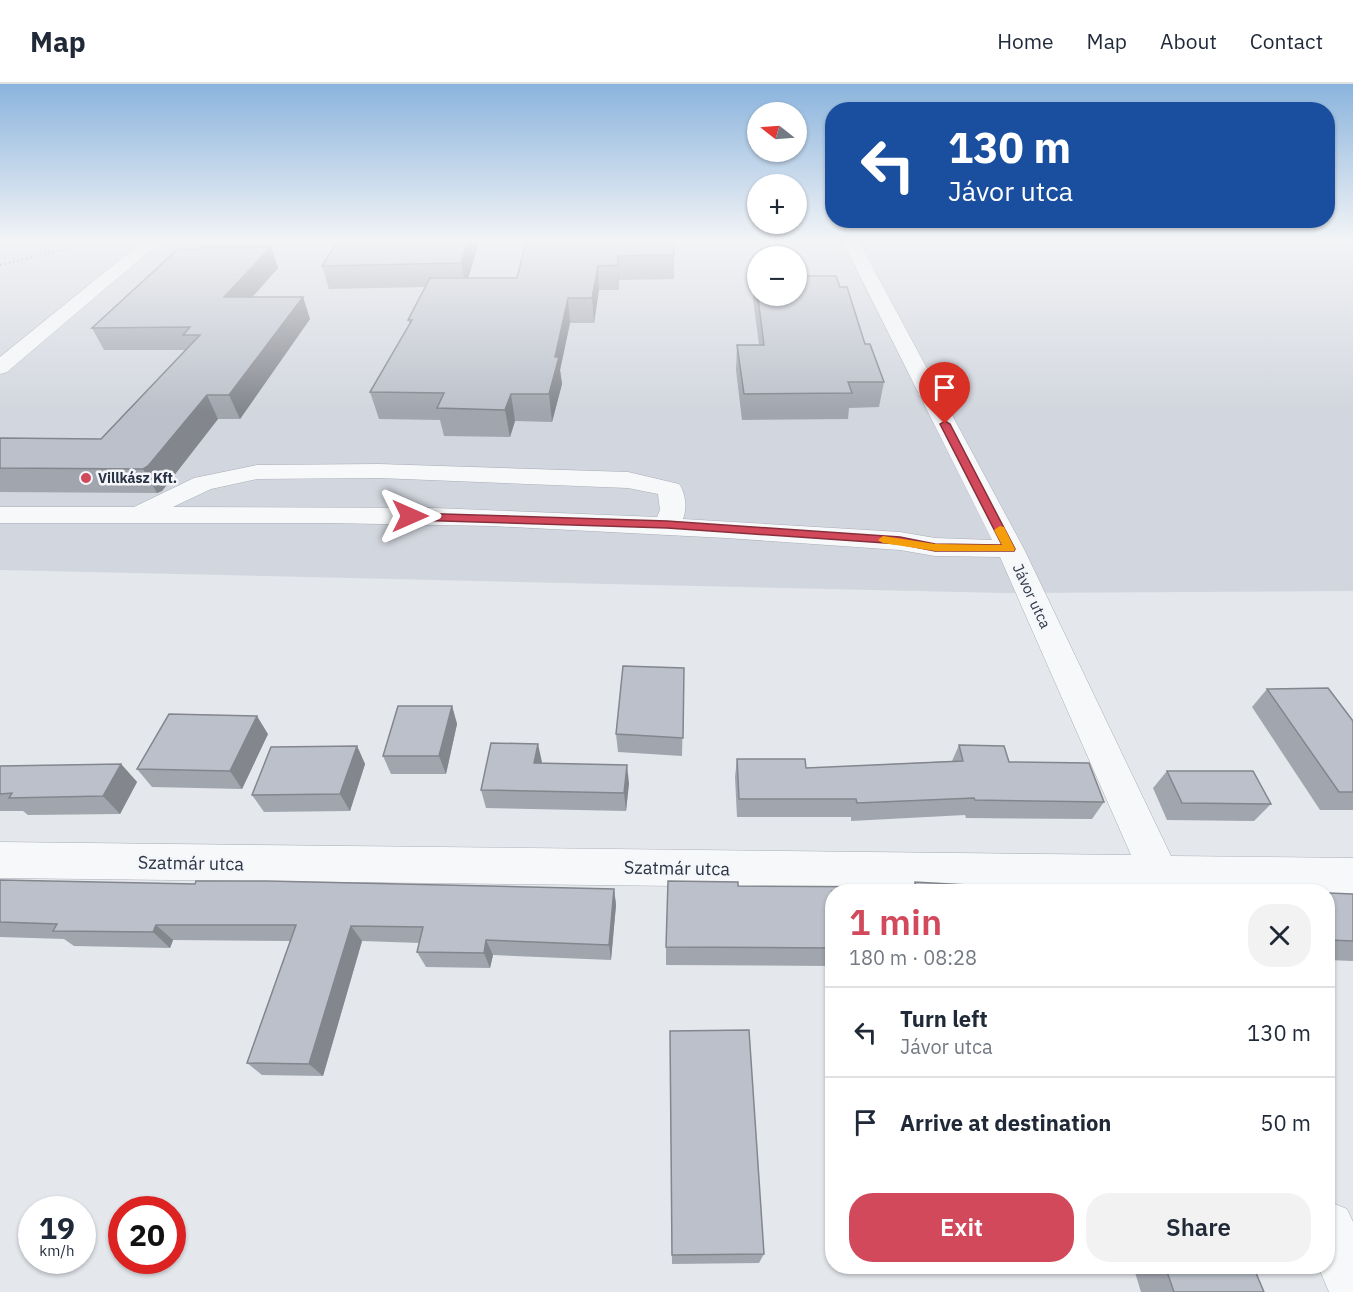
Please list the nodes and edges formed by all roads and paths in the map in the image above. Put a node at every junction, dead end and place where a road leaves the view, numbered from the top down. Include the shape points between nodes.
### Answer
1 (84, 298) edge
2 (880, 298) edge
3 (0, 368) edge
4 (441, 473) junction
5 (138, 514) junction
6 (0, 515) edge
7 (432, 516) junction
8 (667, 525) junction
9 (1010, 549) junction
10 (0, 860) edge
11 (1353, 876) edge
12 (1164, 882) edge
13 (1335, 1243) edge
14 (1353, 1282) edge

1 - 3 street
2 - 9 street, Jávor utca
4 - 5 street via 257,472 203,483
4 - 7 street via 463,481 456,502
4 - 8 street via 628,480 670,489 673,510
5 - 6 street
5 - 7 street
7 - 8 street
8 - 9 street via 900,541 935,547
9 - 12 street, Jávor utca
10 - 12 street, Szatmár utca
11 - 12 street, Szatmár utca
13 - 14 street

